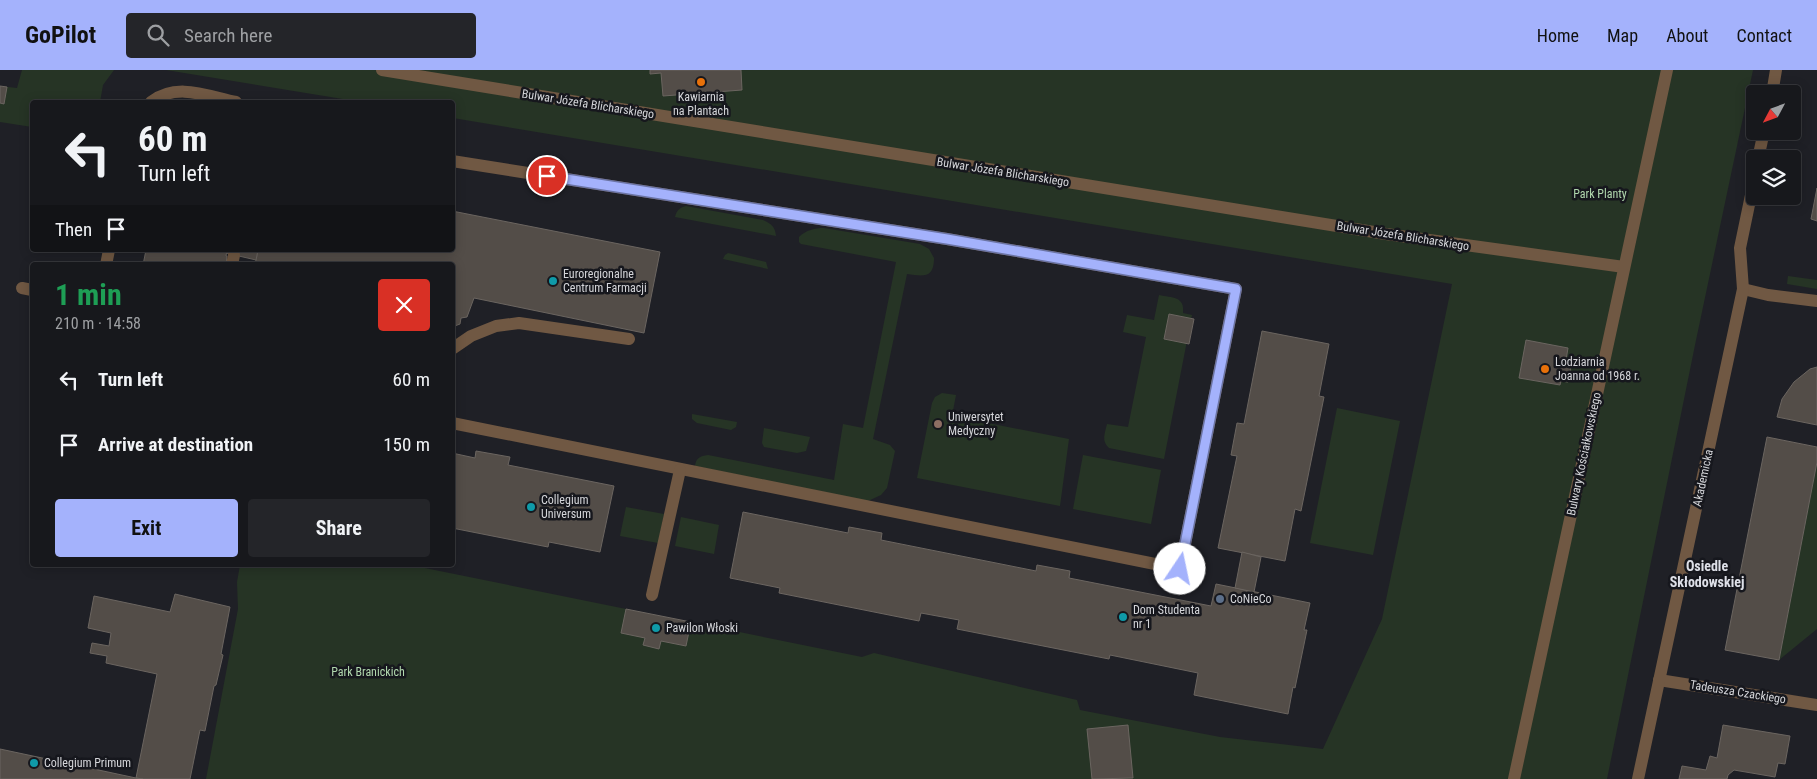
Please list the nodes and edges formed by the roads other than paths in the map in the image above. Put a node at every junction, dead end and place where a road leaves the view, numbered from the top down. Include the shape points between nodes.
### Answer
1 (382, 70) edge
2 (1667, 70) edge
3 (1776, 70) edge
4 (1774, 85) edge
5 (155, 100) edge
6 (227, 100) edge
7 (455, 161) edge
8 (1749, 205) edge
9 (1624, 267) junction
10 (1744, 289) junction
11 (1817, 301) edge
12 (629, 339) dead end
13 (455, 347) edge
14 (455, 425) edge
15 (680, 470) junction
16 (652, 595) dead end
17 (1659, 680) junction
18 (1817, 704) edge
19 (1514, 779) edge
20 (1638, 779) edge

1 - 9 street, Bulwar Józefa Blicharskiego via 1395,236
2 - 9 street, Bulwary Kościałkowskiego
3 - 4 street
5 - 6 street via 170,92 184,91
7 - 15 street via 947,239 1236,289 1180,569
8 - 10 street, Akademicka via 1740,248
9 - 19 street, Bulwary Kościałkowskiego
10 - 11 street
10 - 17 street, Akademicka
12 - 13 street via 519,323 496,326
14 - 15 street
15 - 16 street
17 - 18 street, Tadeusza Czackiego
17 - 20 street, Akademicka

